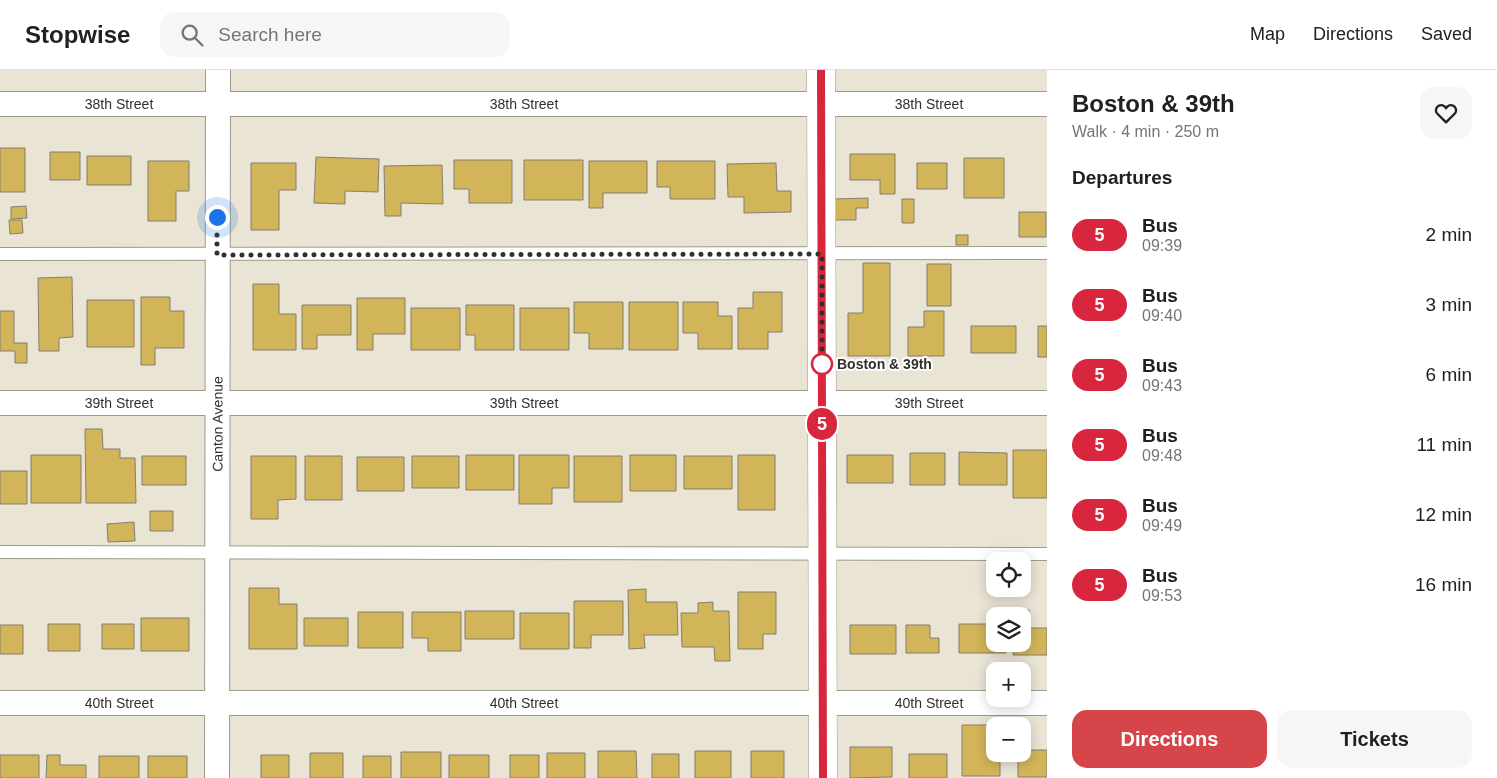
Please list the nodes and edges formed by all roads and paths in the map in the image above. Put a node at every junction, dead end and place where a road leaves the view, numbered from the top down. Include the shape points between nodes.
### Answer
1 (218, 70) edge
2 (821, 70) edge
3 (0, 104) edge
4 (218, 104) junction
5 (821, 104) junction
6 (1047, 104) edge
7 (1047, 253) edge
8 (0, 254) edge
9 (822, 254) junction
10 (217, 255) junction
11 (0, 403) edge
12 (218, 403) junction
13 (822, 404) junction
14 (1047, 404) edge
15 (0, 552) edge
16 (217, 552) junction
17 (822, 554) junction
18 (1047, 554) edge
19 (217, 702) junction
20 (0, 703) edge
21 (823, 703) junction
22 (1047, 703) edge
23 (217, 778) edge
24 (823, 778) edge

1 - 4 street, Canton Avenue
2 - 5 street
3 - 4 street, 38th Street
4 - 5 street, 38th Street
4 - 10 street, Canton Avenue
5 - 6 street, 38th Street
5 - 9 street
7 - 9 lane
8 - 10 lane
9 - 10 lane
9 - 13 street
10 - 12 street, Canton Avenue
11 - 12 street, 39th Street
12 - 13 street, 39th Street
12 - 16 street, Canton Avenue
13 - 14 street, 39th Street
13 - 17 street
15 - 16 lane
16 - 17 lane
16 - 19 street, Canton Avenue
17 - 18 lane
17 - 21 street
19 - 20 street, 40th Street
19 - 21 street, 40th Street
19 - 23 street, Canton Avenue
21 - 22 street, 40th Street
21 - 24 street

